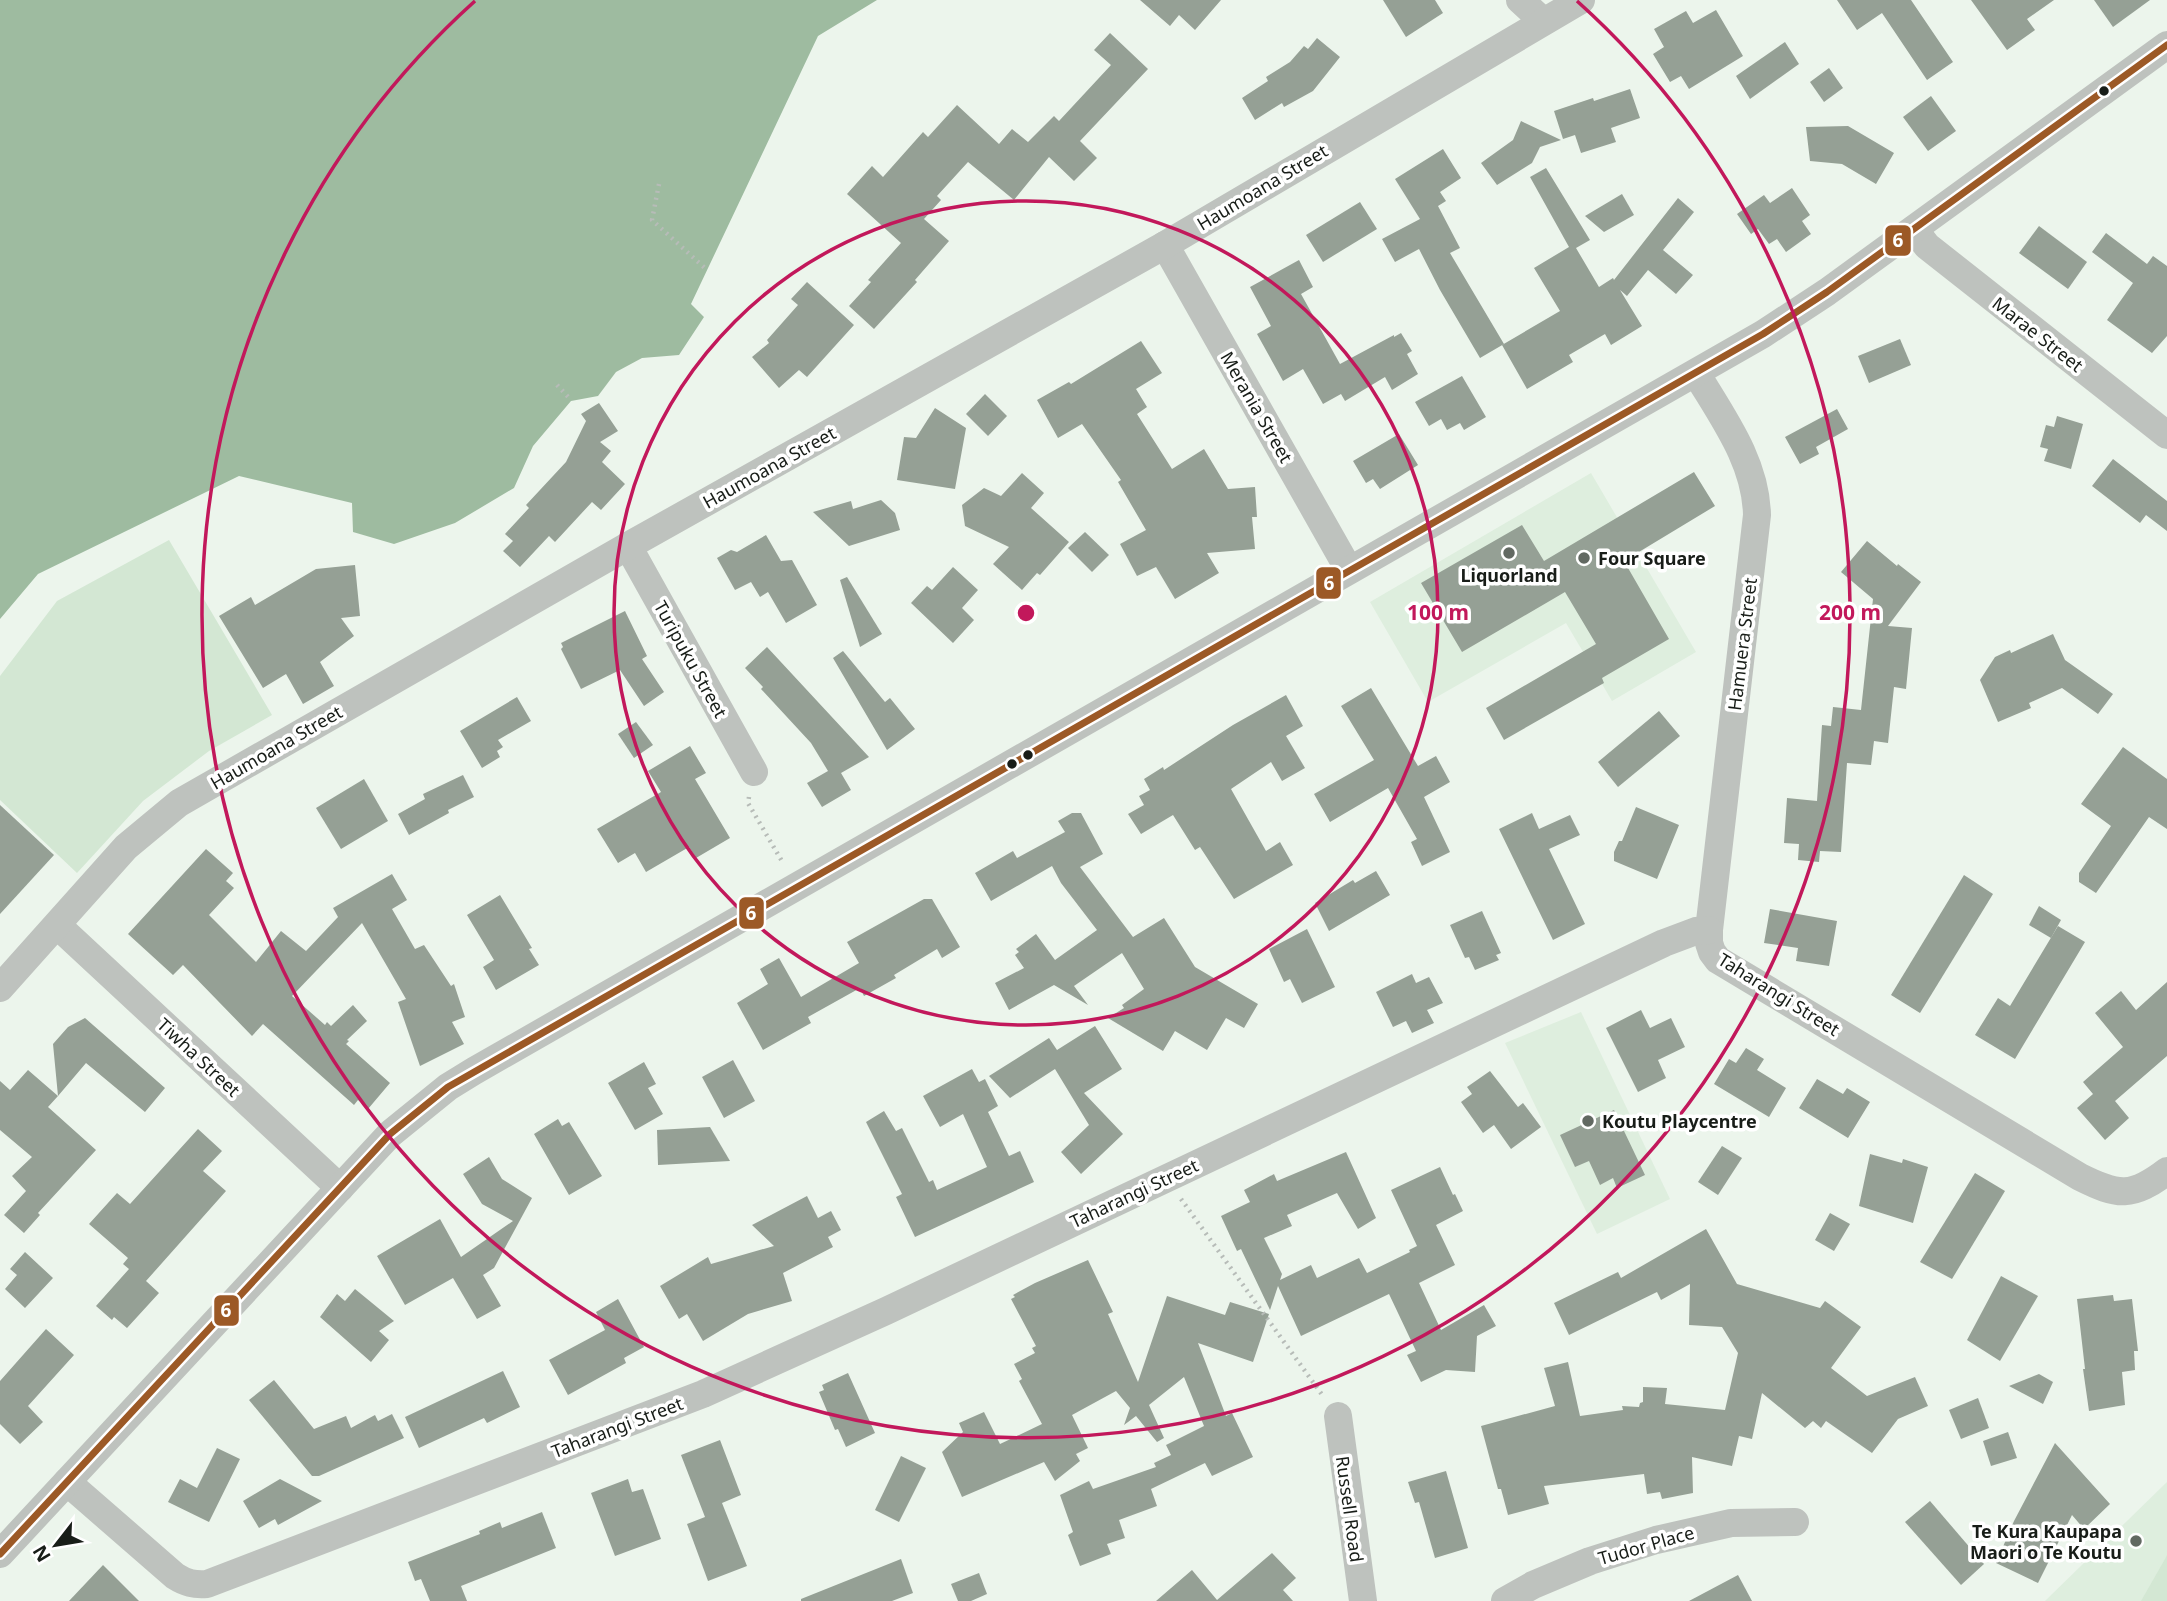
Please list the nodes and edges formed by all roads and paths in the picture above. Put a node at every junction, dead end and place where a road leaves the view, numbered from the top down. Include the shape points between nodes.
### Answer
1 (1520, 0) edge
2 (1581, 0) edge
3 (1543, 21) junction
4 (2167, 45) edge
5 (659, 184) dead end
6 (1914, 229) junction
7 (1165, 245) junction
8 (707, 270) dead end
9 (1696, 373) junction
10 (557, 385) dead end
11 (571, 401) dead end
12 (2167, 435) edge
13 (628, 546) junction
14 (1349, 570) junction
15 (754, 772) joint
16 (796, 886) junction
17 (58, 926) junction
18 (1709, 930) junction
19 (0, 988) edge
20 (2167, 1171) edge
21 (1170, 1176) junction
22 (341, 1188) junction
23 (1338, 1416) joint
24 (67, 1482) junction
25 (1795, 1522) dead end
26 (0, 1554) edge
27 (1363, 1601) edge
28 (1505, 1601) edge

1 - 3 street
2 - 3 street, Haumoana Street
3 - 7 street, Haumoana Street
4 - 6 street
5 - 8 path via 652,220
6 - 9 street via 1817,299
6 - 12 street, Marae Street via 1927,246
7 - 13 street, Haumoana Street
7 - 14 street, Merania Street
9 - 14 street
9 - 18 street, Hamuera Street via 1751,471 1757,505
10 - 11 path
13 - 15 street, Turipuku Street
13 - 17 street, Haumoana Street via 179,803 126,847
14 - 16 street
15 - 16 path via 748,803
16 - 22 street via 448,1087 390,1135
17 - 19 street, Haumoana Street
17 - 22 street, Tiwha Street
18 - 20 street, Taharangi Street via 1718,960 2080,1177 2122,1192 2142,1188
18 - 21 street, Taharangi Street via 1664,943
21 - 23 path via 1181,1198
21 - 24 street, Taharangi Street via 703,1394 207,1584 195,1585 175,1576
22 - 24 street
23 - 27 street, Russell Road
24 - 26 street
25 - 28 street, Tudor Place via 1731,1523 1656,1540 1590,1561

